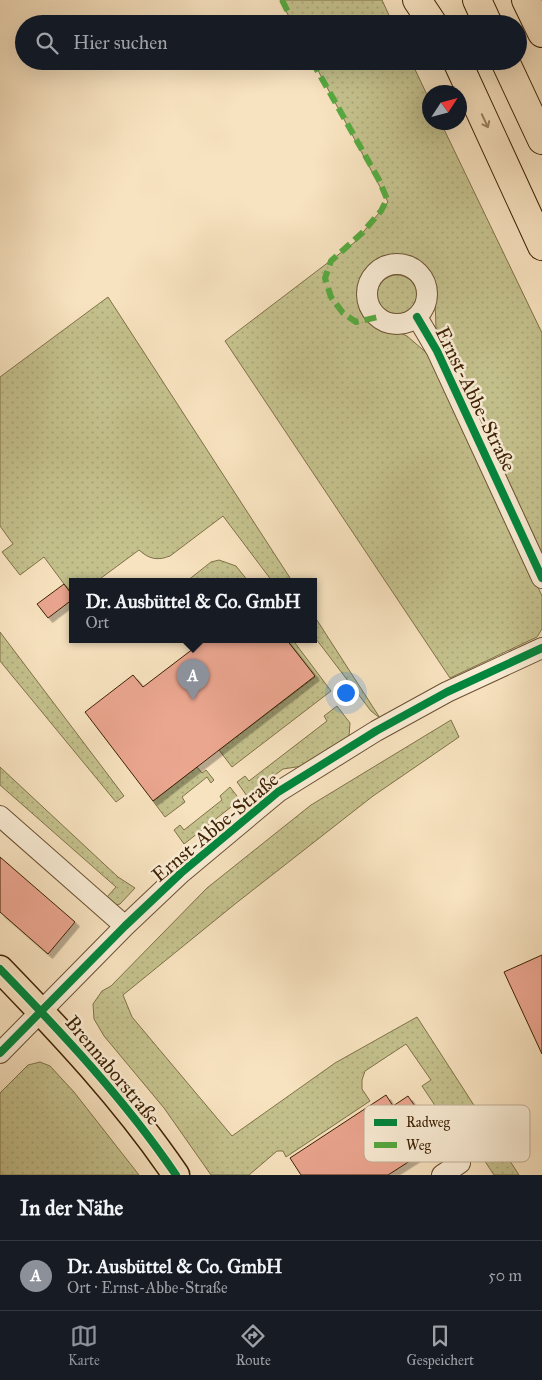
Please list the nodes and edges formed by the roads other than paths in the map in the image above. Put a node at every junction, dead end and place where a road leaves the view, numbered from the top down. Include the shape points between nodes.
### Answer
1 (417, 0) edge
2 (429, 0) edge
3 (477, 0) edge
4 (526, 0) edge
5 (427, 15) edge
6 (436, 15) edge
7 (484, 15) edge
8 (542, 33) edge
9 (461, 70) edge
10 (509, 70) edge
11 (542, 140) edge
12 (542, 246) edge
13 (417, 317) dead end
14 (542, 578) edge
15 (542, 648) edge
16 (0, 816) edge
17 (125, 926) junction
18 (0, 969) edge
19 (41, 1010) junction
20 (0, 1053) edge
21 (460, 1163) dead end
22 (176, 1175) edge
23 (442, 1175) edge

1 - 5 highway
2 - 6 highway
3 - 7 highway
4 - 8 highway
9 -> 12 highway
10 - 11 highway
13 - 14 street, Ernst-Abbe-Straße via 437,351
15 - 17 street, Ernst-Abbe-Straße via 447,692 376,731 278,792
16 - 17 street
17 - 19 street, Ernst-Abbe-Straße
18 - 19 main road, Brennaborstraße
19 - 20 street, Ernst-Abbe-Straße
19 - 22 main road, Brennaborstraße via 101,1076
21 - 23 street

